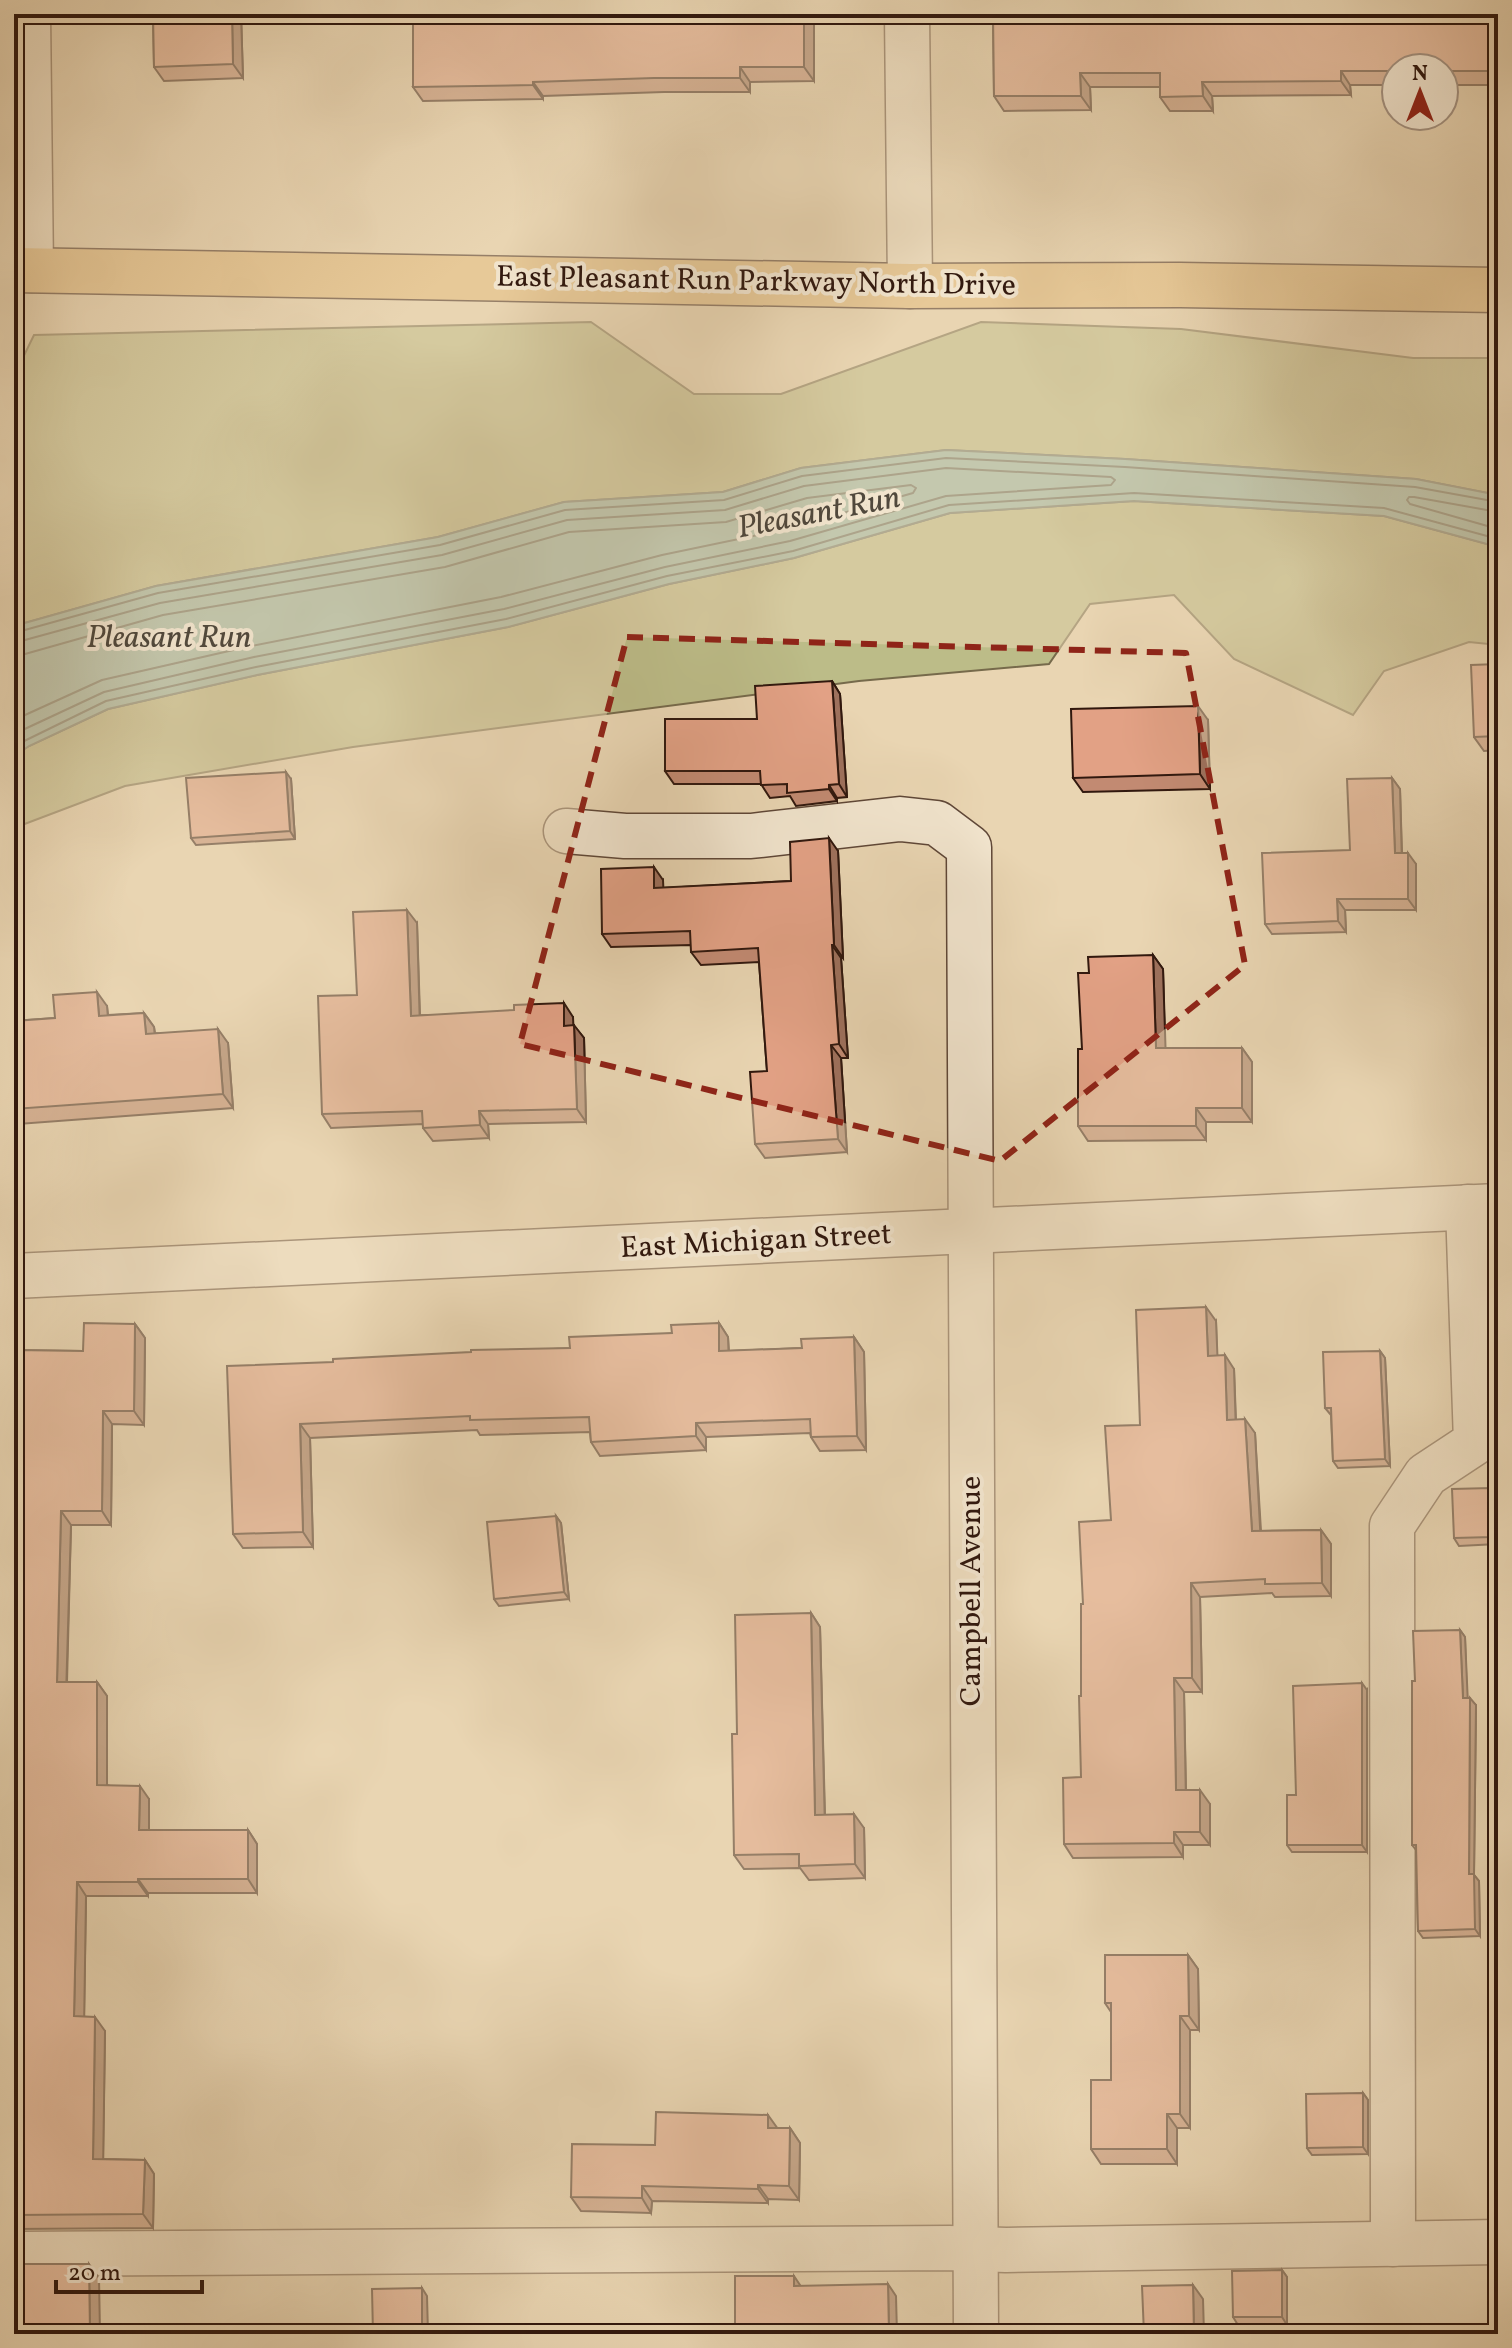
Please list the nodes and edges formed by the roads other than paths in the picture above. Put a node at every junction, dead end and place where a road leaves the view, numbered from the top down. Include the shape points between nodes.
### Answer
1 (28, 14) edge
2 (907, 14) edge
3 (23, 270) edge
4 (910, 286) junction
5 (1498, 290) edge
6 (566, 831) dead end
7 (1483, 1207) edge
8 (971, 1232) junction
9 (14, 1276) edge
10 (1498, 2242) edge
11 (1393, 2244) junction
12 (975, 2250) junction
13 (14, 2254) edge
14 (976, 2334) edge

1 - 3 street
2 - 4 street
3 - 4 main road, East Pleasant Run Parkway North Drive
4 - 5 main road, East Pleasant Run Parkway North Drive
6 - 8 street, Campbell Avenue via 751,836 900,819 937,823 969,847
7 - 8 street, East Michigan Street
7 - 11 street via 1476,1442 1426,1475 1392,1526
8 - 9 street, East Michigan Street
8 - 12 street, Campbell Avenue
10 - 11 street
11 - 12 street
12 - 13 street
12 - 14 street, Campbell Avenue

